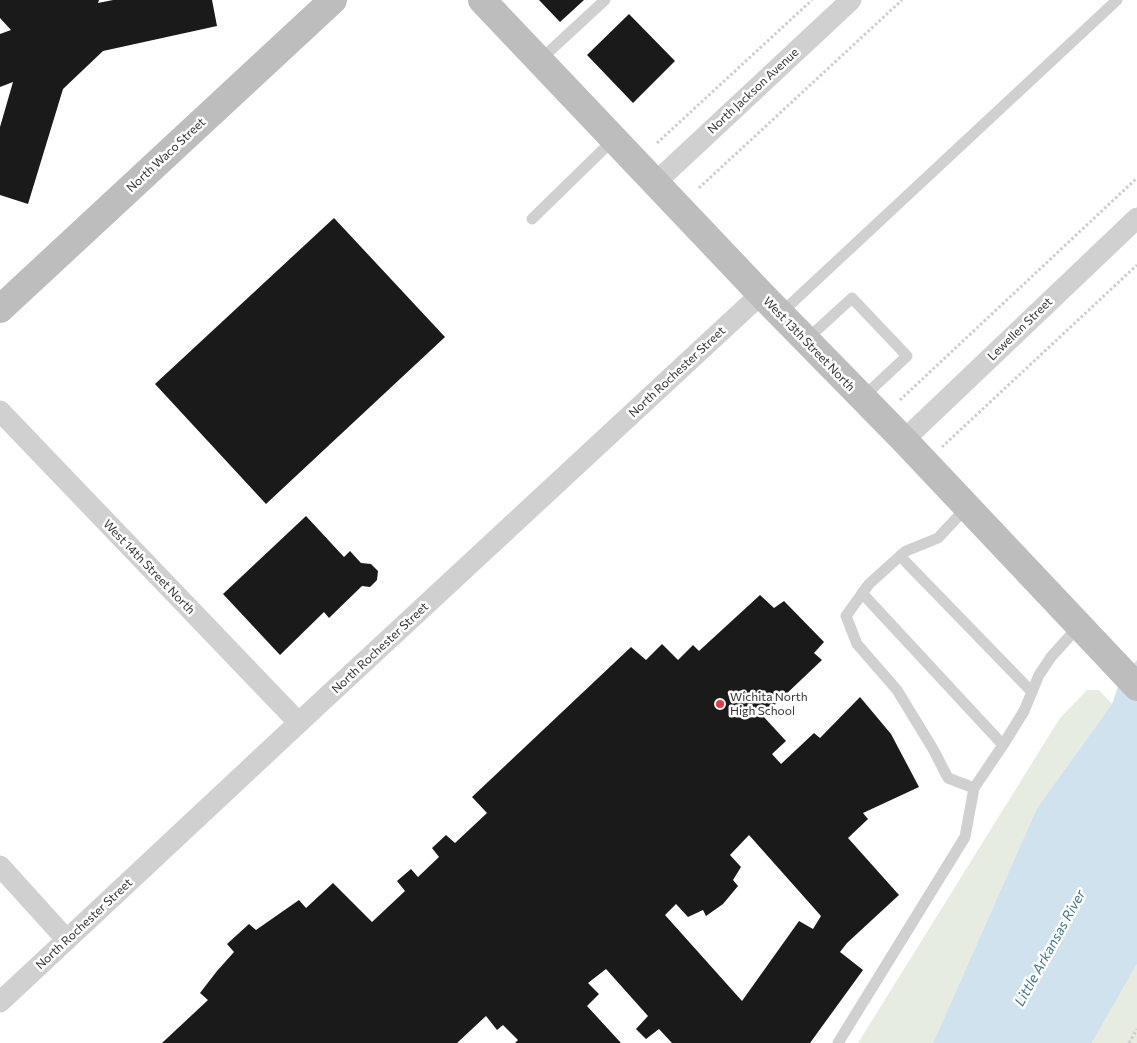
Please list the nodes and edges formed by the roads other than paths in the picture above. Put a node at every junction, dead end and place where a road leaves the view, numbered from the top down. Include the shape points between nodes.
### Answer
1 (333, 0) edge
2 (482, 0) edge
3 (605, 0) edge
4 (851, 0) edge
5 (1117, 0) edge
6 (539, 61) junction
7 (614, 139) junction
8 (655, 183) junction
9 (1137, 218) edge
10 (532, 219) dead end
11 (761, 294) junction
12 (0, 309) edge
13 (780, 314) junction
14 (806, 341) junction
15 (862, 398) junction
16 (0, 411) edge
17 (904, 440) junction
18 (968, 507) junction
19 (900, 556) junction
20 (862, 593) junction
21 (1079, 626) junction
22 (1137, 687) edge
23 (1032, 692) junction
24 (299, 723) junction
25 (1003, 745) junction
26 (974, 788) junction
27 (0, 866) edge
28 (67, 940) junction
29 (0, 1002) edge
30 (838, 1043) edge

1 - 12 street, North Waco Street
2 - 6 street, West 13th Street North
3 - 6 lane
4 - 8 street, North Jackson Avenue
5 - 13 lane
6 - 7 street, West 13th Street North
7 - 8 street, West 13th Street North
7 - 10 lane
8 - 11 street, West 13th Street North
9 - 17 street, Lewellen Street
11 - 13 street, West 13th Street North
11 - 24 street, North Rochester Street
13 - 14 street, West 13th Street North
14 - 15 street, West 13th Street North
14 - 15 lane via 852,298 907,356
15 - 17 street, West 13th Street North
16 - 24 street, West 14th Street North
17 - 18 street, West 13th Street North
18 - 19 lane via 938,538
18 - 21 street, West 13th Street North
19 - 20 lane
19 - 23 lane
20 - 25 lane
20 - 26 lane via 846,616 857,644 897,690 948,778
21 - 22 street, West 13th Street North
21 - 23 lane via 1051,657
23 - 25 lane
24 - 28 street, North Rochester Street
25 - 26 lane
26 - 30 lane via 965,837
27 - 28 street
28 - 29 street, North Rochester Street

